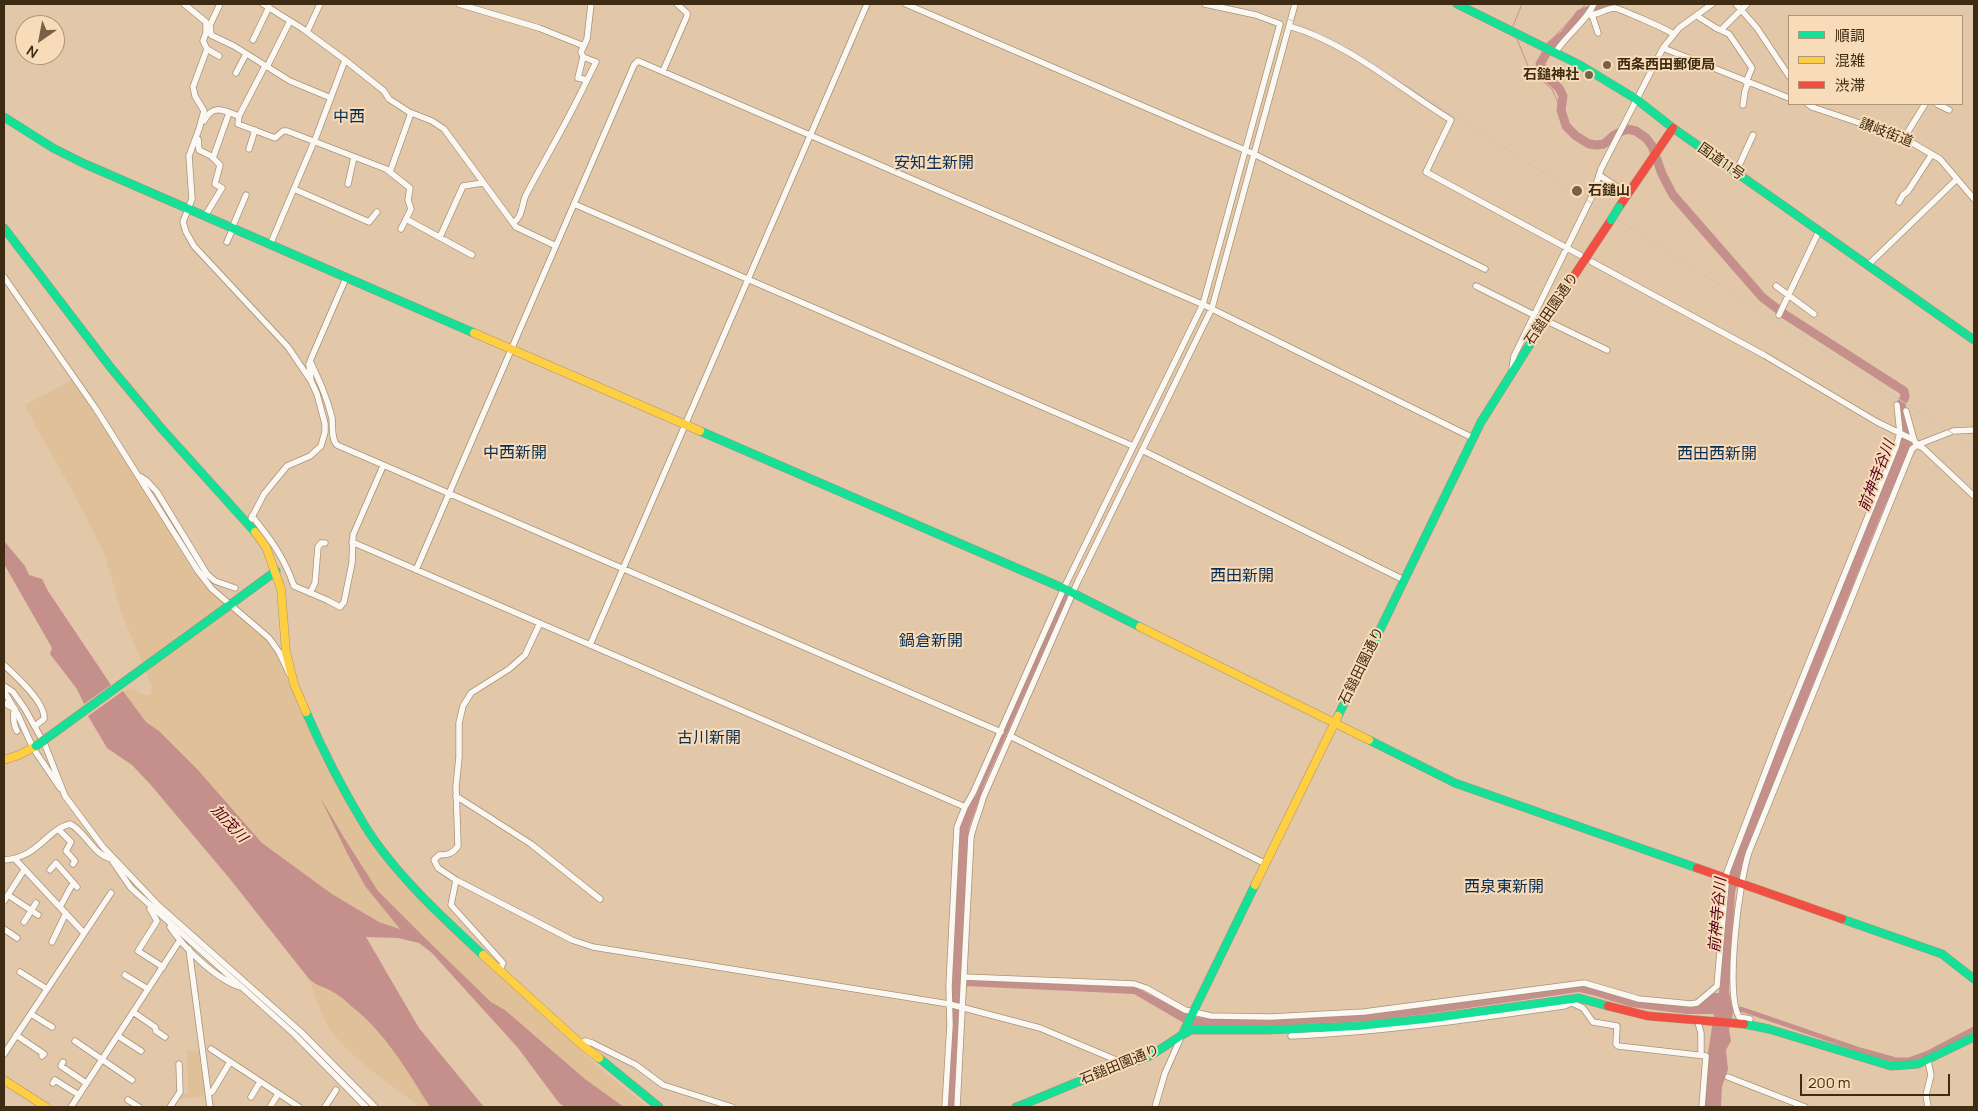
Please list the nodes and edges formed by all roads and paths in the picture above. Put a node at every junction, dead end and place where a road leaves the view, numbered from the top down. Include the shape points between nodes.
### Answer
1 (184, 4) edge
2 (220, 4) edge
3 (279, 4) edge
4 (320, 4) edge
5 (459, 4) edge
6 (592, 4) edge
7 (677, 4) edge
8 (867, 4) edge
9 (906, 4) edge
10 (1205, 4) edge
11 (1295, 4) edge
12 (1457, 4) edge
13 (1594, 4) edge
14 (1712, 4) edge
15 (1736, 4) edge
16 (1748, 4) edge
17 (269, 7) edge
18 (1742, 10) junction
19 (1590, 15) junction
20 (1697, 16) junction
21 (290, 21) junction
22 (1289, 26) junction
23 (208, 27) junction
24 (217, 30) dead end
25 (1721, 30) junction
26 (307, 32) junction
27 (1598, 33) dead end
28 (1673, 34) junction
29 (254, 40) dead end
30 (584, 46) junction
31 (1663, 48) junction
32 (207, 49) junction
33 (1555, 53) junction
34 (246, 54) junction
35 (219, 56) dead end
36 (583, 57) junction
37 (346, 60) junction
38 (266, 67) junction
39 (663, 70) junction
40 (236, 73) dead end
41 (1788, 74) edge
42 (587, 80) junction
43 (1747, 83) junction
44 (331, 98) junction
45 (1788, 98) edge
46 (1636, 99) junction
47 (1743, 105) dead end
48 (1810, 105) edge
49 (1924, 105) edge
50 (1939, 105) edge
51 (1949, 110) dead end
52 (229, 113) junction
53 (412, 113) junction
54 (239, 116) junction
55 (4, 117) edge
56 (1673, 128) junction
57 (255, 130) junction
58 (199, 132) junction
59 (1753, 134) dead end
60 (811, 135) junction
61 (1904, 138) junction
62 (314, 142) junction
63 (249, 149) dead end
64 (1250, 152) junction
65 (1932, 154) junction
66 (354, 157) junction
67 (213, 158) junction
68 (390, 172) junction
69 (1736, 172) junction
70 (1599, 175) junction
71 (1957, 179) junction
72 (483, 183) junction
73 (348, 184) dead end
74 (294, 189) junction
75 (1612, 193) dead end
76 (246, 195) dead end
77 (1974, 198) edge
78 (1898, 202) dead end
79 (574, 204) junction
80 (188, 209) junction
81 (377, 212) dead end
82 (205, 216) junction
83 (406, 219) junction
84 (513, 224) junction
85 (4, 228) edge
86 (232, 228) junction
87 (400, 229) dead end
88 (1819, 231) junction
89 (440, 237) junction
90 (227, 242) dead end
91 (270, 245) junction
92 (556, 246) junction
93 (1566, 248) junction
94 (472, 255) dead end
95 (1580, 255) dead end
96 (1592, 262) dead end
97 (1868, 265) junction
98 (1485, 269) dead end
99 (4, 277) edge
100 (346, 278) junction
101 (748, 279) junction
102 (1476, 286) dead end
103 (1776, 286) dead end
104 (1788, 294) junction
105 (1208, 306) junction
106 (1814, 314) dead end
107 (1534, 315) junction
108 (1779, 315) dead end
109 (1545, 320) junction
110 (1974, 340) edge
111 (511, 349) junction
112 (1606, 350) dead end
113 (310, 361) junction
114 (1511, 373) junction
115 (311, 380) junction
116 (1897, 405) dead end
117 (1906, 411) dead end
118 (685, 424) junction
119 (1974, 430) edge
120 (1901, 433) junction
121 (1473, 438) junction
122 (1915, 442) junction
123 (1133, 446) junction
124 (1142, 450) junction
125 (383, 466) junction
126 (141, 477) junction
127 (449, 494) junction
128 (1974, 496) edge
129 (250, 520) junction
130 (352, 542) junction
131 (325, 543) dead end
132 (623, 569) junction
133 (416, 570) junction
134 (276, 571) junction
135 (1404, 580) junction
136 (235, 588) dead end
137 (1068, 590) junction
138 (310, 593) junction
139 (231, 604) junction
140 (540, 623) junction
141 (590, 645) junction
142 (4, 665) edge
143 (292, 679) junction
144 (4, 686) edge
145 (4, 691) edge
146 (4, 703) edge
147 (15, 709) junction
148 (1335, 722) junction
149 (35, 726) junction
150 (17, 731) dead end
151 (1001, 732) junction
152 (1010, 736) junction
153 (34, 747) junction
154 (4, 760) edge
155 (65, 796) junction
156 (456, 796) junction
157 (964, 807) junction
158 (59, 830) junction
159 (15, 859) junction
160 (112, 859) junction
161 (4, 860) edge
162 (73, 864) dead end
163 (1266, 864) junction
164 (24, 870) junction
165 (50, 870) dead end
166 (1726, 878) junction
167 (456, 880) junction
168 (1740, 883) junction
169 (110, 893) dead end
170 (8, 895) junction
171 (600, 899) dead end
172 (4, 901) edge
173 (36, 903) dead end
174 (149, 904) junction
175 (60, 907) junction
176 (32, 910) junction
177 (66, 913) junction
178 (38, 914) dead end
179 (167, 921) junction
180 (24, 922) dead end
181 (4, 929) edge
182 (84, 933) junction
183 (17, 938) dead end
184 (180, 940) junction
185 (52, 942) dead end
186 (189, 949) junction
187 (163, 967) junction
188 (500, 970) junction
189 (20, 972) dead end
190 (125, 974) dead end
191 (964, 977) junction
192 (1974, 979) edge
193 (242, 987) junction
194 (47, 989) junction
195 (148, 990) junction
196 (1571, 1001) junction
197 (950, 1005) junction
198 (961, 1008) junction
199 (133, 1012) junction
200 (1193, 1013) junction
201 (31, 1014) junction
202 (1698, 1019) junction
203 (1748, 1025) junction
204 (52, 1027) dead end
205 (16, 1035) junction
206 (1182, 1035) junction
207 (118, 1036) junction
208 (1291, 1036) dead end
209 (165, 1037) dead end
210 (1974, 1037) edge
211 (75, 1041) dead end
212 (581, 1044) junction
213 (211, 1049) dead end
214 (141, 1051) dead end
215 (4, 1054) edge
216 (1701, 1055) junction
217 (42, 1056) dead end
218 (102, 1060) junction
219 (1928, 1061) junction
220 (63, 1062) dead end
221 (230, 1062) junction
222 (179, 1064) dead end
223 (1122, 1066) junction
224 (1728, 1077) dead end
225 (4, 1080) edge
226 (132, 1080) dead end
227 (260, 1082) junction
228 (53, 1083) dead end
229 (86, 1083) junction
230 (336, 1090) dead end
231 (209, 1093) junction
232 (278, 1094) junction
233 (79, 1095) junction
234 (251, 1097) dead end
235 (128, 1100) dead end
236 (1020, 1106) edge
237 (46, 1107) edge
238 (70, 1107) edge
239 (139, 1107) edge
240 (170, 1107) edge
241 (210, 1107) edge
242 (270, 1107) edge
243 (299, 1107) edge
244 (325, 1107) edge
245 (366, 1107) edge
246 (375, 1107) edge
247 (659, 1107) edge
248 (732, 1107) edge
249 (946, 1107) edge
250 (957, 1107) edge
251 (1155, 1107) edge
252 (1702, 1107) edge
253 (1805, 1107) edge
254 (1928, 1107) edge

1 - 23 street via 204,19
2 - 23 street
3 - 17 street
4 - 26 street
5 - 30 street via 539,28
6 - 30 street
7 - 39 street via 687,13
8 - 60 street
9 - 64 street
10 - 64 street via 1250,13 1280,24
11 - 22 street
12 - 33 main road, 国道11号
13 - 19 street
14 - 20 street
15 - 18 street
16 - 18 street
17 - 21 street
17 - 29 street
18 - 25 street
18 - 41 street
19 - 27 street
19 - 28 street via 1615,8
19 - 33 street
20 - 25 street
20 - 28 street
21 - 26 street
21 - 38 street
22 - 64 street
22 - 93 street via 1344,50 1451,120 1426,172
23 - 24 street
23 - 32 street via 203,41
23 - 34 street via 211,35
25 - 43 street via 1729,34 1752,68
26 - 37 street
28 - 31 street
30 - 36 street
31 - 43 street
31 - 46 street
32 - 35 street
32 - 58 street via 193,87 204,111
33 - 46 main road, 国道11号
34 - 38 street
34 - 40 street
36 - 42 street via 578,78
36 - 42 street via 596,62
37 - 44 street
37 - 53 street via 384,91 389,99
38 - 44 street
38 - 54 street
39 - 60 street
39 - 79 street via 638,61 634,65
42 - 84 street via 524,198 520,217
43 - 45 street
43 - 47 street
44 - 62 street
46 - 56 main road, 国道11号
46 - 70 street
48 - 61 street, 讃岐街道
49 - 61 street
50 - 51 street
52 - 54 street
52 - 58 street via 212,111
52 - 67 street
53 - 68 street
53 - 72 street via 444,129
54 - 57 street via 238,124
55 - 80 main road via 85,164
56 - 69 main road, 国道11号
56 - 109 main road, 石鎚田園通り, bridge
57 - 62 street via 275,138 286,131
57 - 63 street
58 - 67 street via 199,150
58 - 80 street via 189,156 192,193
59 - 69 street
60 - 101 street
60 - 105 street
61 - 65 street, 讃岐街道
62 - 66 street
62 - 74 street
64 - 98 street
64 - 105 street
64 - 105 street
65 - 71 street, 讃岐街道
65 - 78 street
66 - 68 street
66 - 73 street
67 - 82 street via 220,165 215,184 222,188
68 - 83 street via 410,188 408,200 411,209
69 - 88 main road, 国道11号
70 - 75 street via 1616,186
70 - 93 street
71 - 77 street, 讃岐街道
71 - 97 street
72 - 84 street
72 - 89 street via 463,186
74 - 81 street via 370,222
74 - 91 street
76 - 86 street
79 - 92 street
79 - 101 street
80 - 82 main road
80 - 115 street via 183,222 194,246 288,347
82 - 86 main road
83 - 87 street
83 - 89 street
84 - 92 street
85 - 129 main road via 162,429
86 - 90 street
86 - 91 main road
88 - 97 main road, 国道11号
88 - 104 street
89 - 94 street
91 - 100 main road
92 - 111 street
93 - 95 street
93 - 107 street
96 - 120 street
97 - 110 main road, 国道11号
99 - 126 street
100 - 111 main road
100 - 113 street
101 - 118 street
101 - 123 street
102 - 107 street
103 - 104 street
104 - 106 street
104 - 108 street
105 - 121 street
105 - 123 street
105 - 124 street
107 - 114 street via 1514,356
109 - 112 street
109 - 114 main road, 石鎚田園通り
111 - 118 main road
111 - 127 street
113 - 115 street
113 - 125 street via 329,406 334,442
114 - 121 main road, 石鎚田園通り
115 - 129 street via 325,424 322,446 310,456 287,466 264,494
116 - 120 street
117 - 122 street
118 - 132 street
118 - 137 main road
119 - 122 street via 1953,431
120 - 122 street
120 - 166 street via 1777,740
121 - 135 main road, 石鎚田園通り
122 - 128 street
122 - 168 street
123 - 137 street
124 - 135 street
124 - 137 street
125 - 127 street
125 - 130 street
126 - 136 street via 148,480 157,492 207,574 215,581
126 - 139 street via 198,570 212,589
127 - 132 street
127 - 133 street
129 - 134 main road
129 - 138 street via 282,555 294,586
130 - 133 street
130 - 138 street via 352,563 342,605 338,607
131 - 138 street via 318,547
132 - 141 street
132 - 151 street
133 - 140 street
134 - 139 main road
134 - 143 main road
135 - 148 main road, 石鎚田園通り
137 - 148 main road
137 - 151 street
137 - 152 street
139 - 143 street via 269,638 280,652
139 - 153 main road, bridge
140 - 141 street
140 - 156 street via 525,656 470,694 463,706 459,723
141 - 157 street
142 - 149 street via 28,690 43,712 44,719
143 - 188 main road via 334,770 383,850 418,892
144 - 149 street via 13,692
145 - 147 street
146 - 147 street
147 - 150 street via 14,726
147 - 153 street
148 - 163 main road, 石鎚田園通り
148 - 166 main road via 1455,783
149 - 155 street
151 - 157 street
152 - 163 street
152 - 191 street via 983,798 971,837
153 - 154 main road
153 - 155 street
155 - 160 street
156 - 167 street via 458,846 451,854 439,855 434,860 438,868
156 - 171 street via 531,844
157 - 197 street via 956,835
158 - 159 street via 37,848
158 - 160 street via 67,824 73,826 95,849
158 - 162 street via 71,842 66,851 75,861
159 - 161 street
159 - 164 street
160 - 174 street via 124,880
160 - 246 street via 301,1032
163 - 200 main road, 石鎚田園通り
164 - 170 street
164 - 175 street
165 - 175 street via 56,863 75,885
166 - 168 main road
166 - 200 street via 1718,986 1695,1004 1639,999 1584,983 1364,1012 1264,1017
167 - 188 street via 451,904 503,963
167 - 197 street via 572,940 593,947
168 - 192 main road via 1942,954
168 - 203 street via 1733,1000 1739,1017 1750,1019
169 - 182 street
170 - 172 street
170 - 176 street
173 - 176 street
174 - 179 street
174 - 187 street via 157,921 138,951
175 - 177 street
176 - 178 street
176 - 180 street
177 - 182 street
177 - 185 street
179 - 184 street
179 - 193 street
181 - 183 street
182 - 194 street
184 - 186 street
184 - 187 street
186 - 193 street via 225,980
186 - 231 street
187 - 195 street
188 - 212 main road
189 - 194 street
190 - 195 street
191 - 198 street
191 - 200 street via 1134,984
193 - 245 street
194 - 201 street
195 - 199 street
196 - 202 main road via 1578,998 1600,1002 1648,1016
196 - 206 main road via 1358,1026 1191,1030
196 - 208 street via 1564,1006 1424,1025
196 - 216 street via 1581,1006 1596,1024 1617,1026 1618,1046
197 - 198 street
197 - 249 street
198 - 223 street via 1040,1028 1116,1060
198 - 250 street
199 - 207 street
199 - 209 street
200 - 206 main road, 石鎚田園通り
201 - 204 street
201 - 205 street
202 - 203 main road
202 - 216 street
203 - 219 main road via 1891,1066 1911,1066
205 - 215 street
205 - 217 street via 44,1054
206 - 223 main road, 石鎚田園通り via 1150,1056
206 - 251 street via 1165,1073
207 - 214 street
207 - 218 street
210 - 219 main road
211 - 218 street
212 - 247 main road
212 - 248 street via 585,1041 636,1065 663,1085
213 - 221 street
216 - 252 street via 1706,1056
218 - 226 street
218 - 229 street
219 - 254 street
220 - 229 street via 61,1066
221 - 227 street
221 - 231 street
222 - 240 street via 180,1092
223 - 236 main road, 石鎚田園通り
224 - 253 street
225 - 237 main road
227 - 232 street
227 - 234 street
228 - 233 street via 56,1080
229 - 233 street
230 - 244 street
231 - 241 street
232 - 242 street
232 - 243 street
233 - 238 street
235 - 239 street

